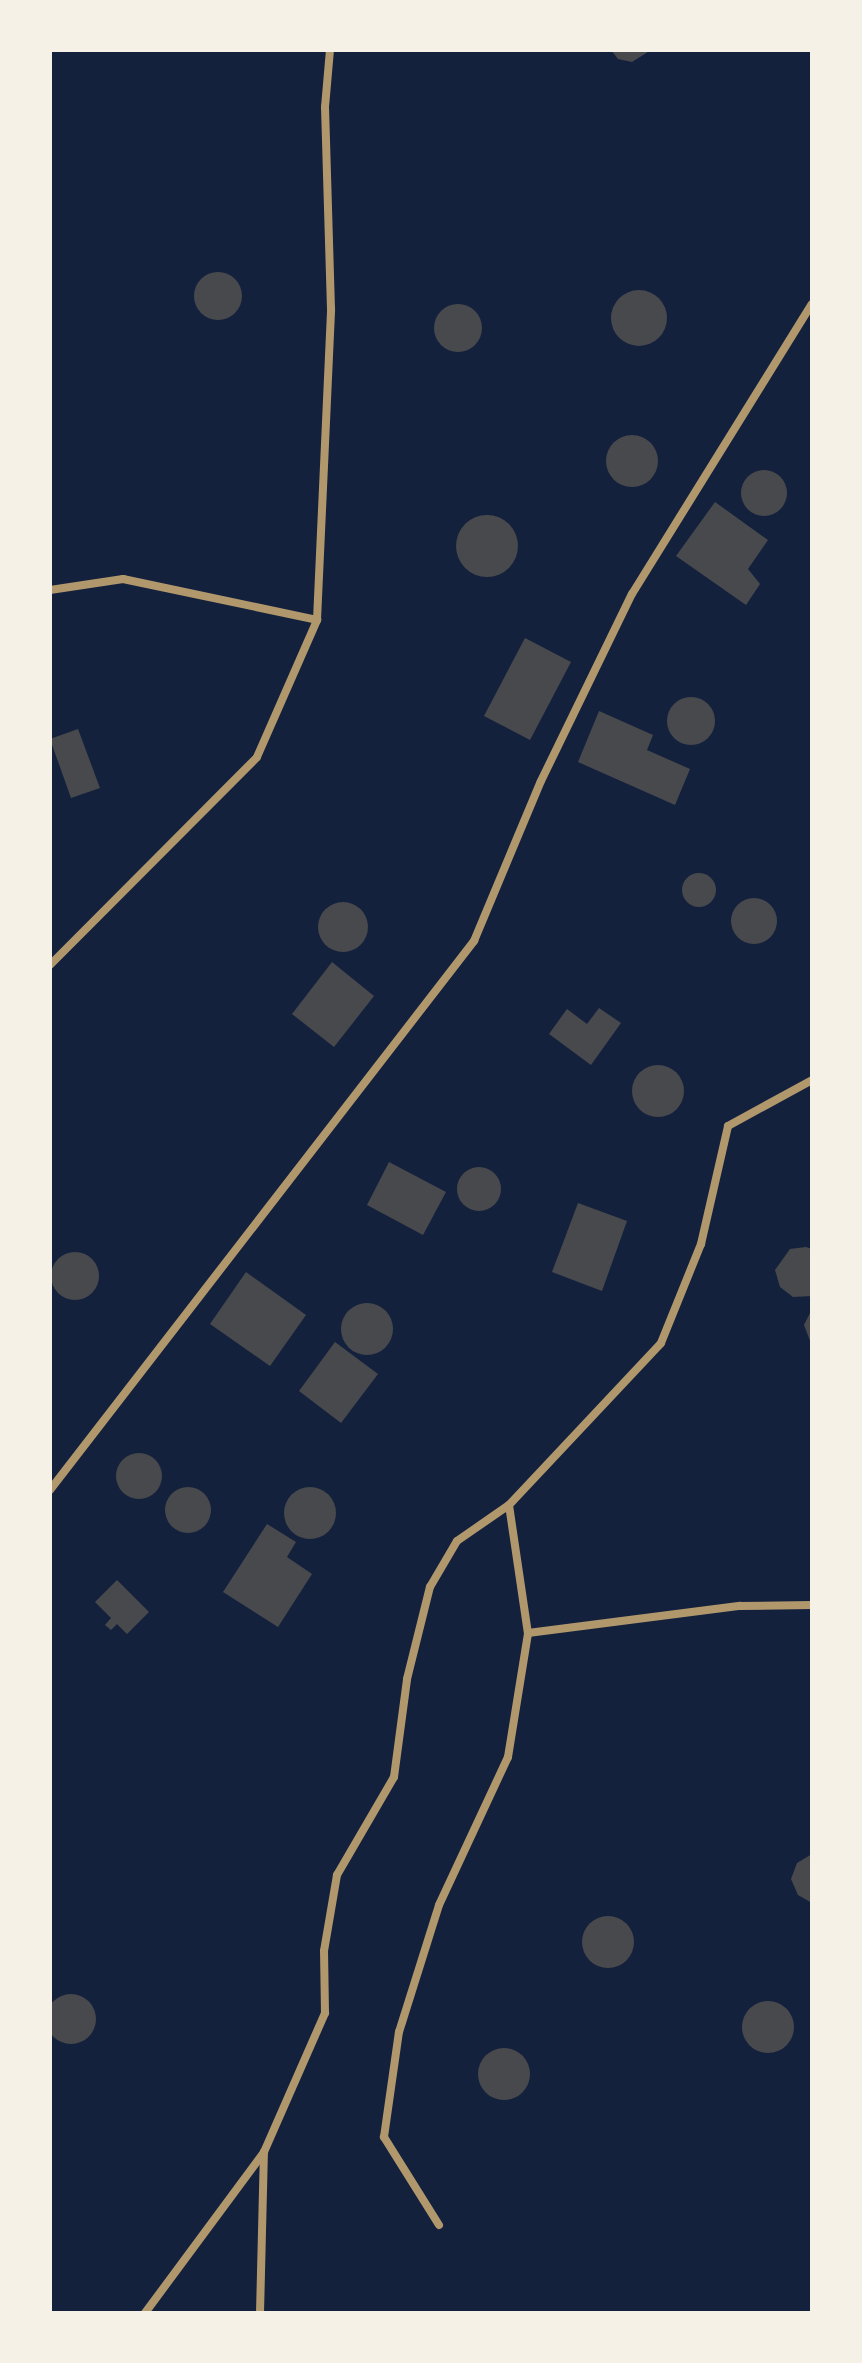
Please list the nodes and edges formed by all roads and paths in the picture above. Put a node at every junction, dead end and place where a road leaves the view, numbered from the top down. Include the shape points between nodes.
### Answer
1 (330, 50) edge
2 (812, 304) edge
3 (50, 590) edge
4 (317, 620) junction
5 (50, 965) edge
6 (812, 1080) edge
7 (50, 1490) edge
8 (509, 1505) junction
9 (812, 1605) edge
10 (528, 1633) junction
11 (264, 2152) junction
12 (439, 2225) dead end
13 (145, 2313) edge
14 (260, 2313) edge

1 - 4 street via 325,107 331,309
2 - 7 street via 632,594 541,781 474,941
3 - 4 street via 123,579
4 - 5 street via 257,757
6 - 8 street via 728,1126 701,1244 661,1343
8 - 10 street
8 - 11 street via 457,1541 430,1587 407,1679 394,1777 337,1875 324,1951 325,2013 305,2069
9 - 10 street via 740,1606
10 - 12 street via 508,1757 439,1905 399,2032 384,2137
11 - 13 street
11 - 14 street

